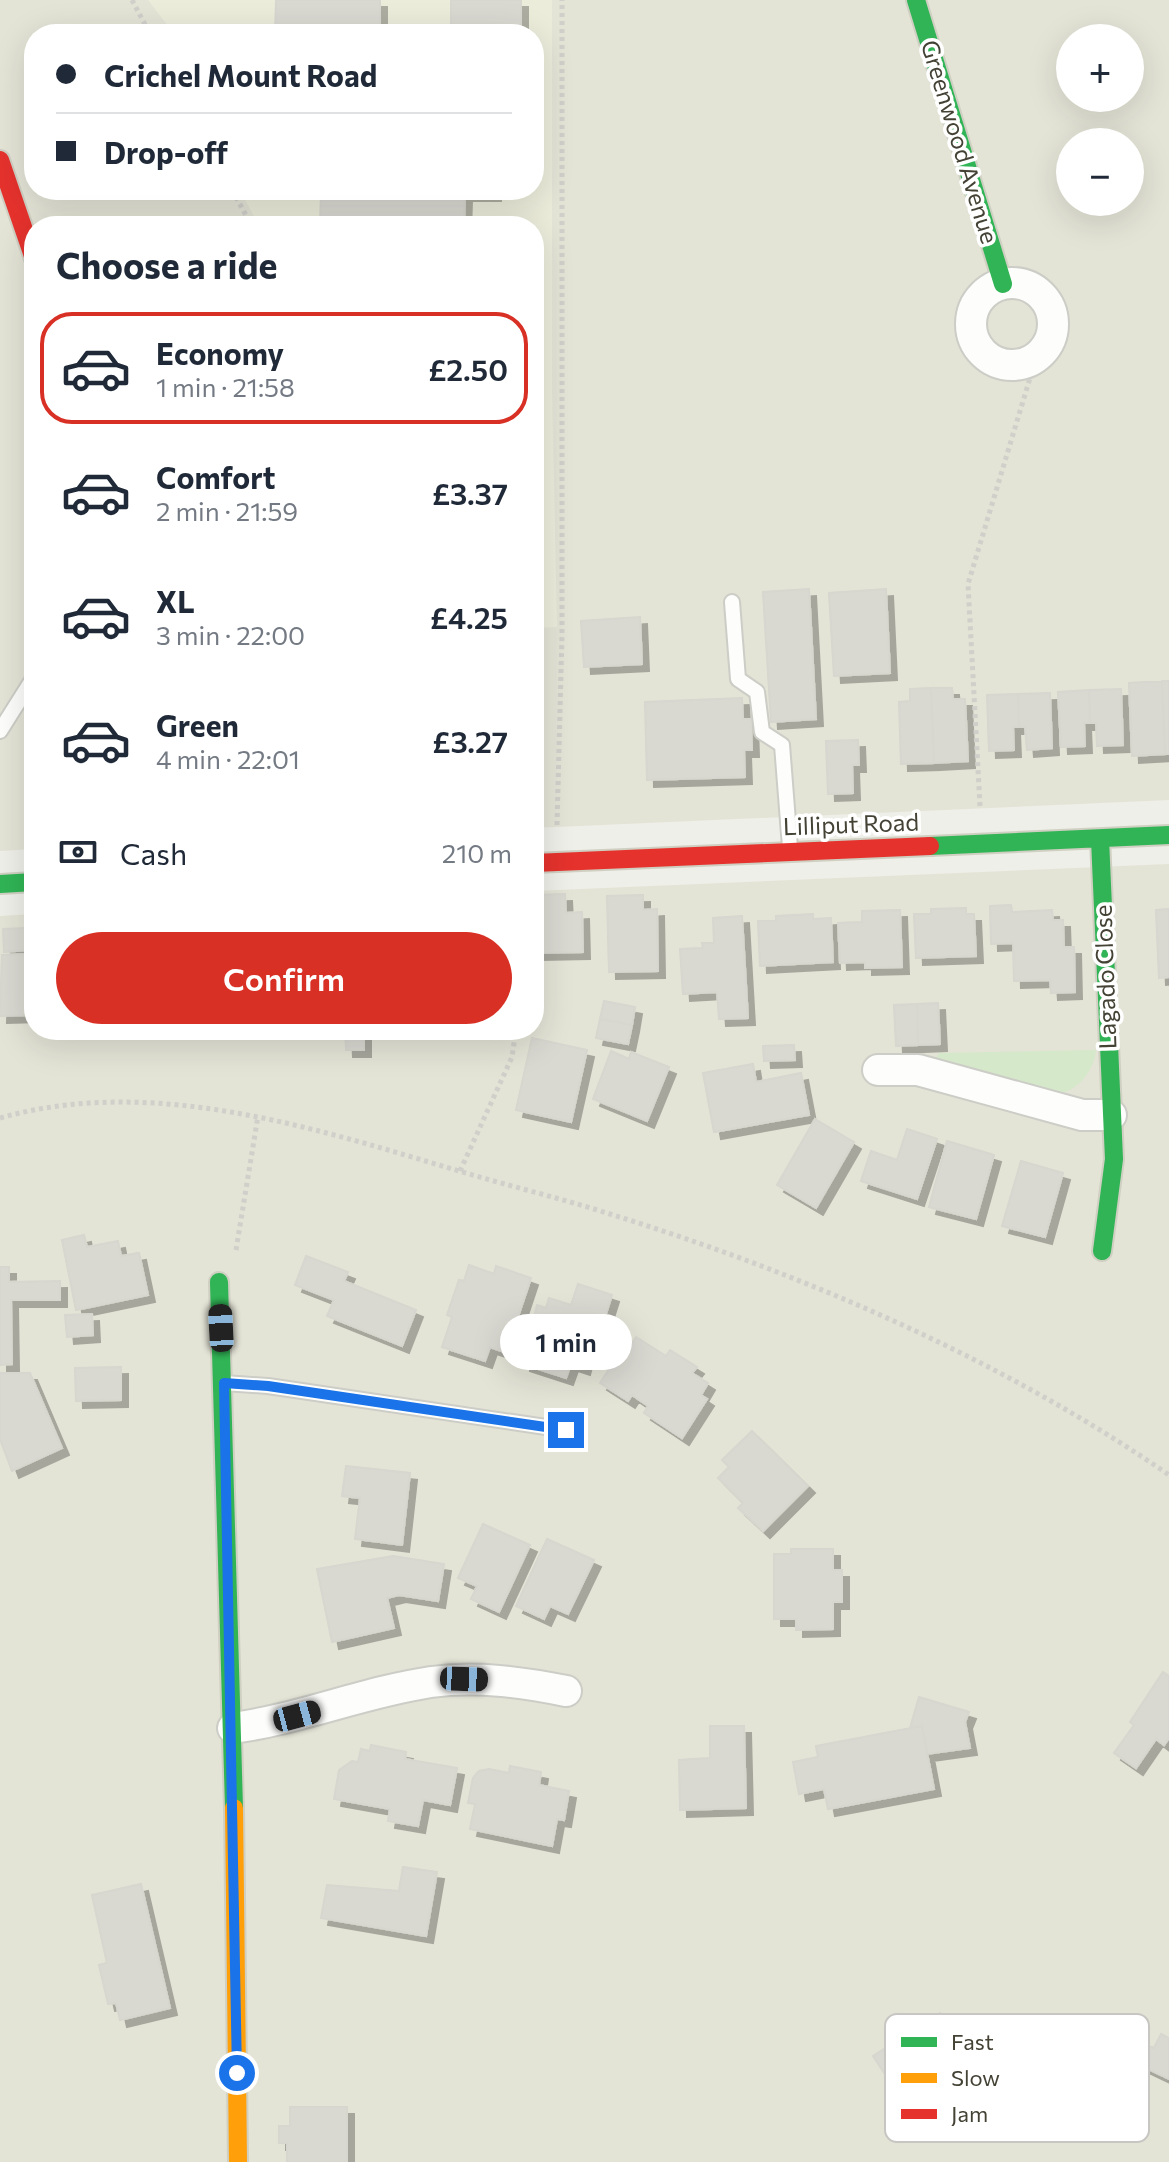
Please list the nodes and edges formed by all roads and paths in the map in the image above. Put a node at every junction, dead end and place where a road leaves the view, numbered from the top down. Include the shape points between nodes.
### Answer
1 (132, 0) edge
2 (562, 0) edge
3 (916, 0) edge
4 (145, 24) edge
5 (0, 160) edge
6 (24, 230) edge
7 (1003, 284) junction
8 (1036, 358) junction
9 (732, 602) dead end
10 (24, 693) edge
11 (0, 731) edge
12 (1169, 835) edge
13 (1100, 839) junction
14 (982, 843) junction
15 (790, 852) junction
16 (544, 859) edge
17 (544, 862) edge
18 (24, 883) edge
19 (0, 884) edge
20 (515, 1040) edge
21 (878, 1070) dead end
22 (1111, 1115) junction
23 (258, 1116) junction
24 (0, 1118) edge
25 (460, 1171) junction
26 (1102, 1251) dead end
27 (234, 1259) dead end
28 (219, 1282) dead end
29 (224, 1383) junction
30 (566, 1430) dead end
31 (1169, 1475) edge
32 (566, 1691) dead end
33 (233, 1728) junction
34 (238, 2162) edge

1 - 4 path
2 - 16 path via 562,635 558,820
3 - 7 street, Greenwood Avenue
5 - 6 street
7 - 8 street via 1031,287 1050,307 1052,335
7 - 8 street via 980,297 974,308 971,321 977,346 1010,365
8 - 14 path via 968,584
9 - 15 lane via 738,679 757,692 762,732 782,745
10 - 11 lane
12 - 13 street, Lilliput Road
13 - 14 street, Lilliput Road
13 - 22 street, Lagado Close
14 - 15 street, Lilliput Road
15 - 17 street, Lilliput Road
18 - 19 street
20 - 25 path via 512,1057
21 - 22 street via 918,1070 1082,1115
22 - 26 street, Lagado Close via 1114,1159
23 - 24 path via 127,1103 37,1108
23 - 25 path
23 - 27 path
25 - 31 path via 611,1214 836,1296 1029,1392
28 - 29 street
29 - 30 lane
29 - 33 street
32 - 33 street via 506,1680 432,1682
33 - 34 street

